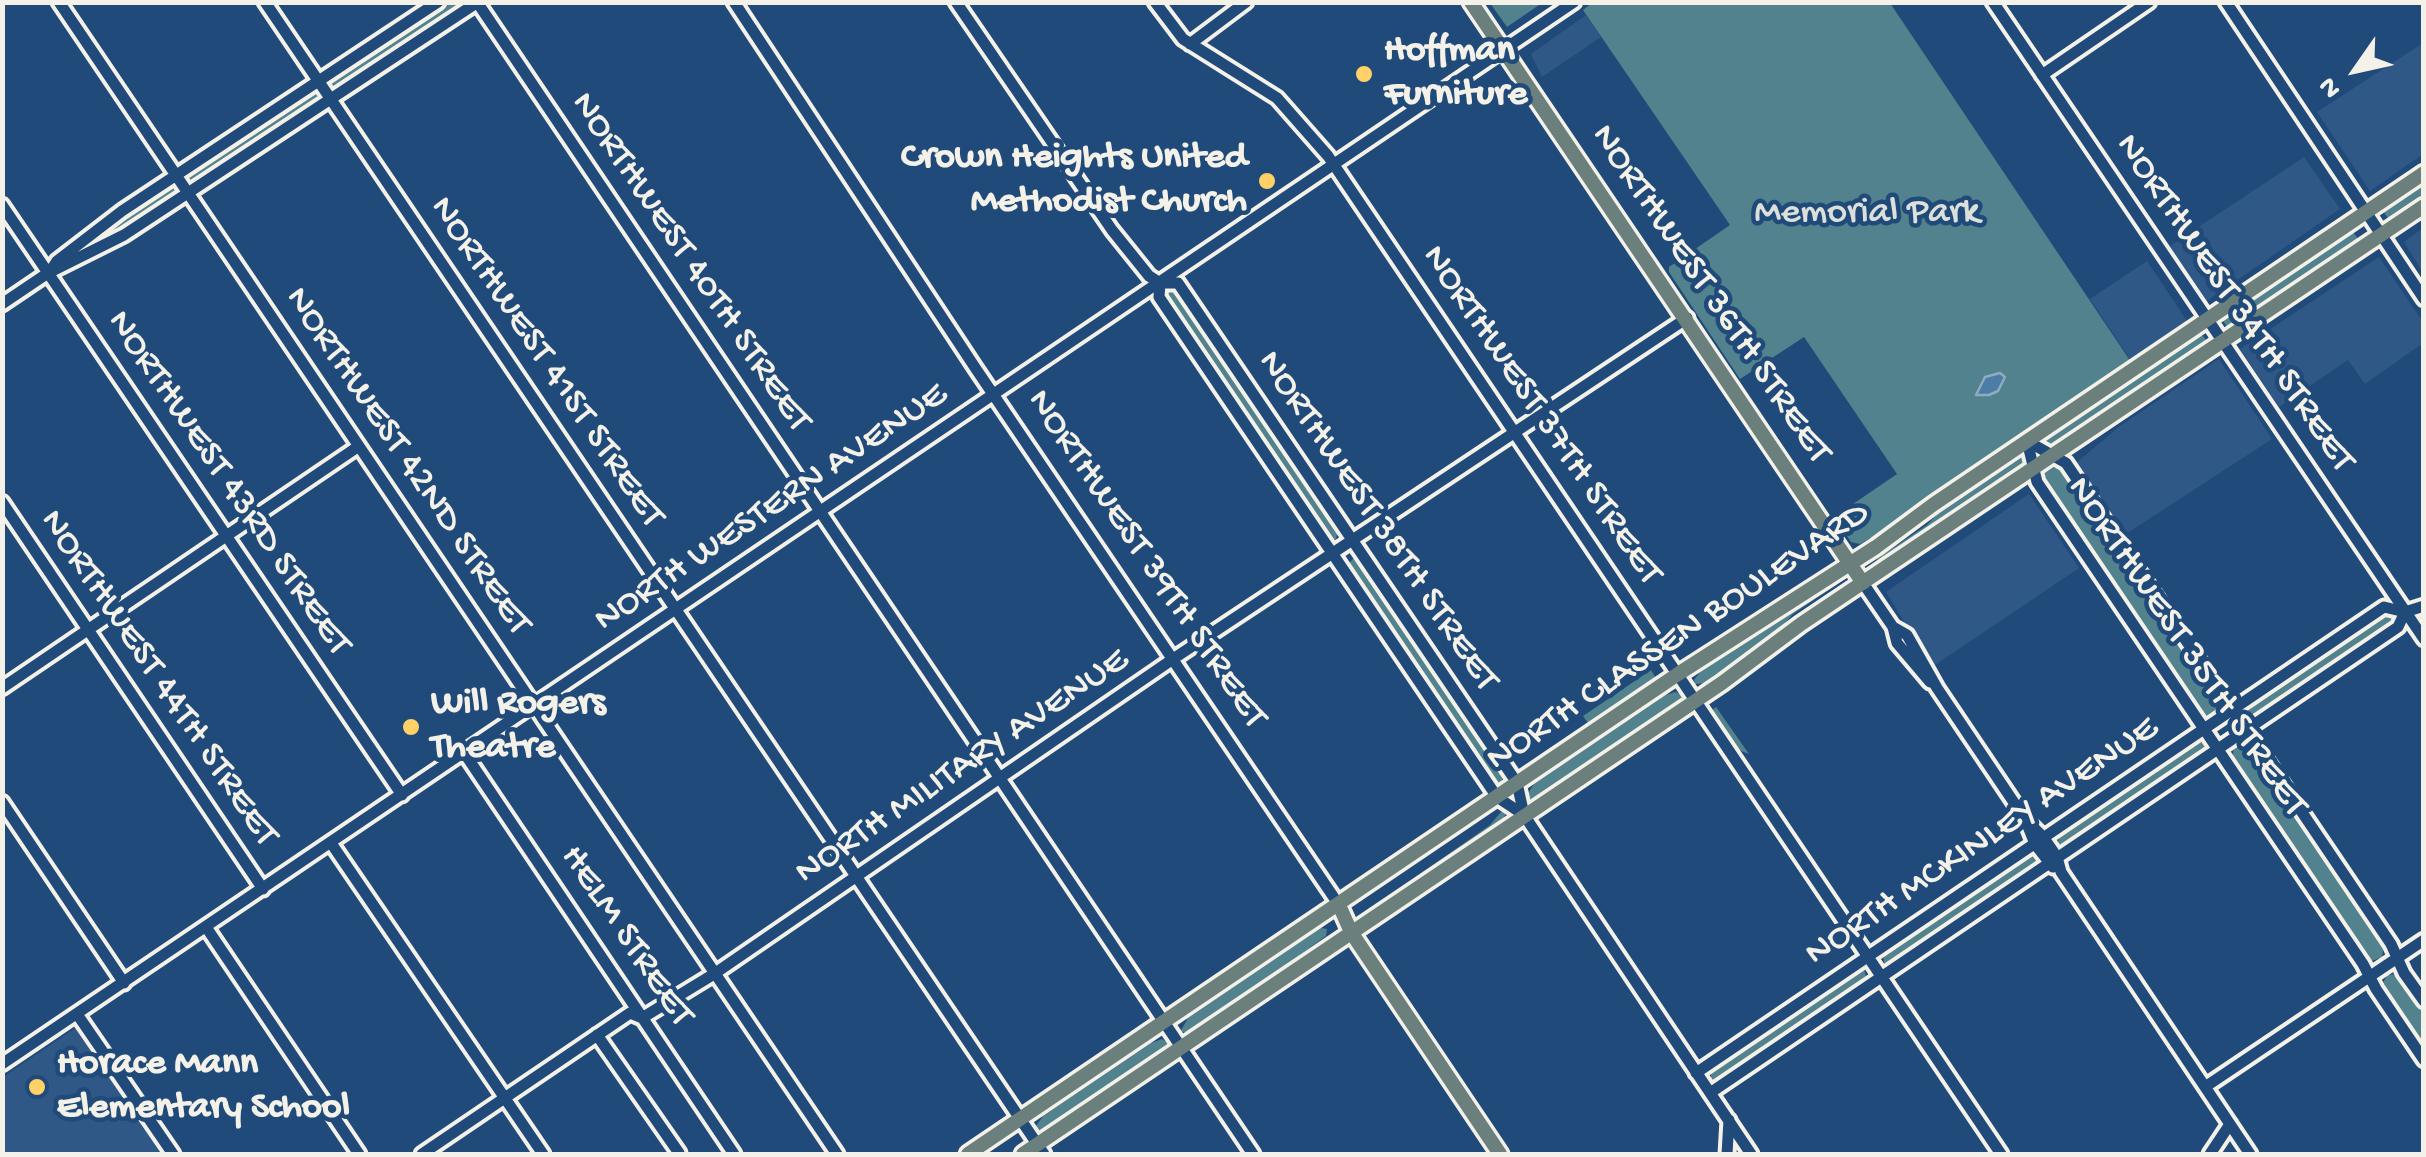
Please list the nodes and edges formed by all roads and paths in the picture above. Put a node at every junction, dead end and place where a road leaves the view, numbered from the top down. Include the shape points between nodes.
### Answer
1 (59, 2) edge
2 (266, 2) edge
3 (438, 2) edge
4 (734, 2) edge
5 (956, 2) edge
6 (1154, 2) edge
7 (1246, 2) edge
8 (1471, 2) edge
9 (1993, 2) edge
10 (2149, 2) edge
11 (2226, 2) edge
12 (477, 3) edge
13 (1574, 3) edge
14 (1190, 44) junction
15 (1504, 50) junction
16 (2042, 75) junction
17 (318, 81) junction
18 (331, 99) junction
19 (1334, 165) junction
20 (2424, 173) edge
21 (176, 176) junction
22 (188, 193) junction
23 (2, 205) edge
24 (2424, 206) edge
25 (2365, 214) junction
26 (2380, 236) junction
27 (48, 273) junction
28 (1160, 283) junction
29 (2424, 299) edge
30 (2, 304) edge
31 (1686, 318) junction
32 (2207, 319) junction
33 (2222, 342) junction
34 (994, 395) junction
35 (1515, 433) junction
36 (2027, 441) junction
37 (359, 446) junction
38 (2053, 454) junction
39 (2034, 468) junction
40 (2, 502) edge
41 (820, 512) junction
42 (225, 536) junction
43 (1352, 542) junction
44 (1334, 555) junction
45 (1850, 563) junction
46 (1863, 583) junction
47 (2424, 606) edge
48 (676, 610) junction
49 (2405, 612) junction
50 (88, 631) junction
51 (2424, 639) edge
52 (1174, 659) junction
53 (1678, 674) junction
54 (2, 688) edge
55 (1695, 699) junction
56 (535, 706) junction
57 (2232, 710) junction
58 (2204, 728) junction
59 (2244, 730) junction
60 (2218, 748) junction
61 (466, 754) junction
62 (1000, 779) junction
63 (1517, 783) junction
64 (402, 796) junction
65 (1497, 797) junction
66 (2, 802) edge
67 (1524, 814) junction
68 (2040, 841) junction
69 (330, 843) junction
70 (2052, 860) junction
71 (856, 878) junction
72 (262, 889) junction
73 (1339, 905) junction
74 (206, 927) junction
75 (1351, 932) junction
76 (2424, 940) edge
77 (1867, 957) junction
78 (2397, 958) junction
79 (714, 974) junction
80 (1880, 976) junction
81 (2369, 976) junction
82 (124, 983) junction
83 (2424, 1001) edge
84 (77, 1014) junction
85 (642, 1018) junction
86 (1164, 1023) junction
87 (597, 1035) junction
88 (1181, 1047) junction
89 (2424, 1060) edge
90 (2, 1064) edge
91 (1696, 1073) junction
92 (2205, 1087) junction
93 (1710, 1092) junction
94 (505, 1099) junction
95 (1020, 1120) junction
96 (1728, 1120) junction
97 (2230, 1124) junction
98 (1040, 1150) edge
99 (679, 1153) edge
100 (173, 1154) edge
101 (359, 1154) edge
102 (422, 1154) edge
103 (543, 1154) edge
104 (734, 1154) edge
105 (836, 1154) edge
106 (968, 1154) edge
107 (1022, 1154) edge
108 (1254, 1154) edge
109 (1500, 1154) edge
110 (1728, 1154) edge
111 (1752, 1154) edge
112 (2000, 1154) edge
113 (2210, 1154) edge
114 (2250, 1154) edge

1 - 21 street, NORTHWEST 42ND STREET
2 - 17 street, NORTHWEST 41ST STREET
3 - 17 street
4 - 34 street, NORTHWEST 39TH STREET
5 - 28 street, NORTHWEST 38TH STREET via 1094,206
6 - 14 street, NORTHWEST 37TH STREET
7 - 14 street
8 - 15 main road, NORTHWEST 36TH STREET
9 - 16 street, NORTHWEST 34TH STREET
10 - 16 street
11 - 25 street
12 - 18 street
12 - 41 street, NORTHWEST 40TH STREET
13 - 15 street, NORTH WESTERN AVENUE
14 - 19 street, NORTHWEST 37TH STREET via 1277,98
15 - 19 street, NORTH WESTERN AVENUE
15 - 31 main road, NORTHWEST 36TH STREET
16 - 32 street, NORTHWEST 34TH STREET
17 - 18 street, NORTHWEST 41ST STREET
17 - 21 street
18 - 22 street
18 - 48 street, NORTHWEST 41ST STREET
19 - 28 street, NORTH WESTERN AVENUE
19 - 35 street, NORTHWEST 37TH STREET
20 - 25 main road, NORTH CLASSEN BOULEVARD
21 - 22 street, NORTHWEST 42ND STREET
21 - 27 street via 107,221
22 - 27 street
22 - 37 street, NORTHWEST 42ND STREET
23 - 27 street, NORTHWEST 43RD STREET
24 - 26 main road, NORTH CLASSEN BOULEVARD
25 - 26 street
25 - 32 main road, NORTH CLASSEN BOULEVARD
26 - 29 street
26 - 33 main road, NORTH CLASSEN BOULEVARD
27 - 30 street
27 - 42 street, NORTHWEST 43RD STREET
28 - 34 street, NORTH WESTERN AVENUE
28 - 43 street, NORTHWEST 38TH STREET via 1178,283
28 - 44 street, NORTHWEST 38TH STREET via 1159,297
31 - 35 street, NORTH MILITARY AVENUE
31 - 45 main road, NORTHWEST 36TH STREET
32 - 33 street, NORTHWEST 34TH STREET
32 - 36 main road, NORTH CLASSEN BOULEVARD
33 - 38 main road, NORTH CLASSEN BOULEVARD
33 - 49 street, NORTHWEST 34TH STREET
34 - 41 street, NORTH WESTERN AVENUE
34 - 52 street, NORTHWEST 39TH STREET
35 - 43 street, NORTH MILITARY AVENUE
35 - 53 street, NORTHWEST 37TH STREET
36 - 38 street, NORTHWEST 35TH STREET
36 - 39 street, NORTHWEST 35TH STREET
36 - 45 main road, NORTH CLASSEN BOULEVARD
37 - 42 street
37 - 56 street, NORTHWEST 42ND STREET
38 - 39 main road, NORTH CLASSEN BOULEVARD
38 - 57 street, NORTHWEST 35TH STREET via 2068,466
39 - 46 main road, NORTH CLASSEN BOULEVARD
39 - 58 street, NORTHWEST 35TH STREET via 2036,482
40 - 50 street, NORTHWEST 44TH STREET
41 - 48 street, NORTH WESTERN AVENUE
41 - 62 street, NORTHWEST 40TH STREET
42 - 50 street
42 - 64 street, NORTHWEST 43RD STREET
43 - 44 street, NORTH MILITARY AVENUE
43 - 63 street, NORTHWEST 38TH STREET
44 - 52 street, NORTH MILITARY AVENUE
44 - 65 street, NORTHWEST 38TH STREET
45 - 46 main road, NORTHWEST 36TH STREET
45 - 53 main road, NORTH CLASSEN BOULEVARD
46 - 55 main road, NORTH CLASSEN BOULEVARD
46 - 68 street, NORTHWEST 36TH STREET via 1893,627 1907,635
47 - 49 street, NORTH MCKINLEY AVENUE
48 - 56 street, NORTH WESTERN AVENUE
48 - 71 street, NORTHWEST 41ST STREET
49 - 51 street, NORTHWEST 34TH STREET
49 - 57 street, NORTH MCKINLEY AVENUE via 2384,607
49 - 59 street, NORTH MCKINLEY AVENUE via 2398,626
50 - 54 street
50 - 72 street, NORTHWEST 44TH STREET
52 - 62 street, NORTH MILITARY AVENUE
52 - 73 street, NORTHWEST 39TH STREET
53 - 55 street, NORTHWEST 37TH STREET
53 - 63 main road, NORTH CLASSEN BOULEVARD
55 - 67 main road, NORTH CLASSEN BOULEVARD
55 - 77 street, NORTHWEST 37TH STREET
56 - 61 street, NORTH WESTERN AVENUE
56 - 79 street, NORTHWEST 42ND STREET
57 - 58 street, NORTH MCKINLEY AVENUE
57 - 59 street, NORTHWEST 35TH STREET
58 - 60 street, NORTHWEST 35TH STREET
58 - 68 street, NORTH MCKINLEY AVENUE
59 - 60 street, NORTH MCKINLEY AVENUE
59 - 78 street, NORTHWEST 35TH STREET
60 - 70 street, NORTH MCKINLEY AVENUE
60 - 81 street, NORTHWEST 35TH STREET
61 - 64 street, NORTH WESTERN AVENUE
61 - 85 street, HELM STREET
62 - 71 street, NORTH MILITARY AVENUE
62 - 86 street, NORTHWEST 40TH STREET
63 - 65 main road, NORTH CLASSEN BOULEVARD
63 - 67 street, NORTHWEST 38TH STREET
64 - 69 street, NORTH WESTERN AVENUE
65 - 67 street, NORTHWEST 38TH STREET
65 - 73 main road, NORTH CLASSEN BOULEVARD
66 - 82 street
67 - 75 main road, NORTH CLASSEN BOULEVARD
67 - 91 street, NORTHWEST 38TH STREET
68 - 70 street, NORTHWEST 36TH STREET
68 - 77 street, NORTH MCKINLEY AVENUE
69 - 72 street, NORTH WESTERN AVENUE
69 - 94 street
70 - 80 street, NORTH MCKINLEY AVENUE
70 - 92 street, NORTHWEST 36TH STREET
71 - 79 street, NORTH MILITARY AVENUE
71 - 95 street, NORTHWEST 41ST STREET
72 - 74 street, NORTH WESTERN AVENUE
73 - 75 main road, NORTHWEST 39TH STREET
73 - 86 main road, NORTH CLASSEN BOULEVARD
74 - 82 street, NORTH WESTERN AVENUE
74 - 101 street
75 - 88 main road, NORTH CLASSEN BOULEVARD
75 - 109 main road, NORTHWEST 39TH STREET
76 - 78 street
77 - 80 street, NORTHWEST 37TH STREET
77 - 91 street, NORTH MCKINLEY AVENUE
78 - 81 street
78 - 83 street, NORTHWEST 35TH STREET
79 - 85 street, NORTH MILITARY AVENUE
79 - 105 street, NORTHWEST 42ND STREET
80 - 93 street, NORTH MCKINLEY AVENUE
80 - 112 street, NORTHWEST 37TH STREET
81 - 89 street, NORTHWEST 35TH STREET
81 - 92 street
82 - 84 street, NORTH WESTERN AVENUE
84 - 90 street, NORTH WESTERN AVENUE
84 - 100 street
85 - 87 street, NORTH MILITARY AVENUE via 630,1013
85 - 104 street, HELM STREET
86 - 88 street, NORTHWEST 40TH STREET
86 - 95 main road, NORTH CLASSEN BOULEVARD
87 - 94 street, NORTH MILITARY AVENUE
87 - 99 street
88 - 98 main road, NORTH CLASSEN BOULEVARD
88 - 108 street, NORTHWEST 40TH STREET
91 - 93 street, NORTHWEST 38TH STREET
92 - 97 street, NORTHWEST 36TH STREET
93 - 96 street, NORTHWEST 38TH STREET
94 - 102 street, NORTH MILITARY AVENUE
94 - 103 street
95 - 98 street, NORTHWEST 41ST STREET
95 - 106 main road, NORTH CLASSEN BOULEVARD
96 - 110 street
96 - 111 street, NORTHWEST 38TH STREET
97 - 113 street
97 - 114 street, NORTHWEST 36TH STREET
98 - 107 main road, NORTH CLASSEN BOULEVARD

